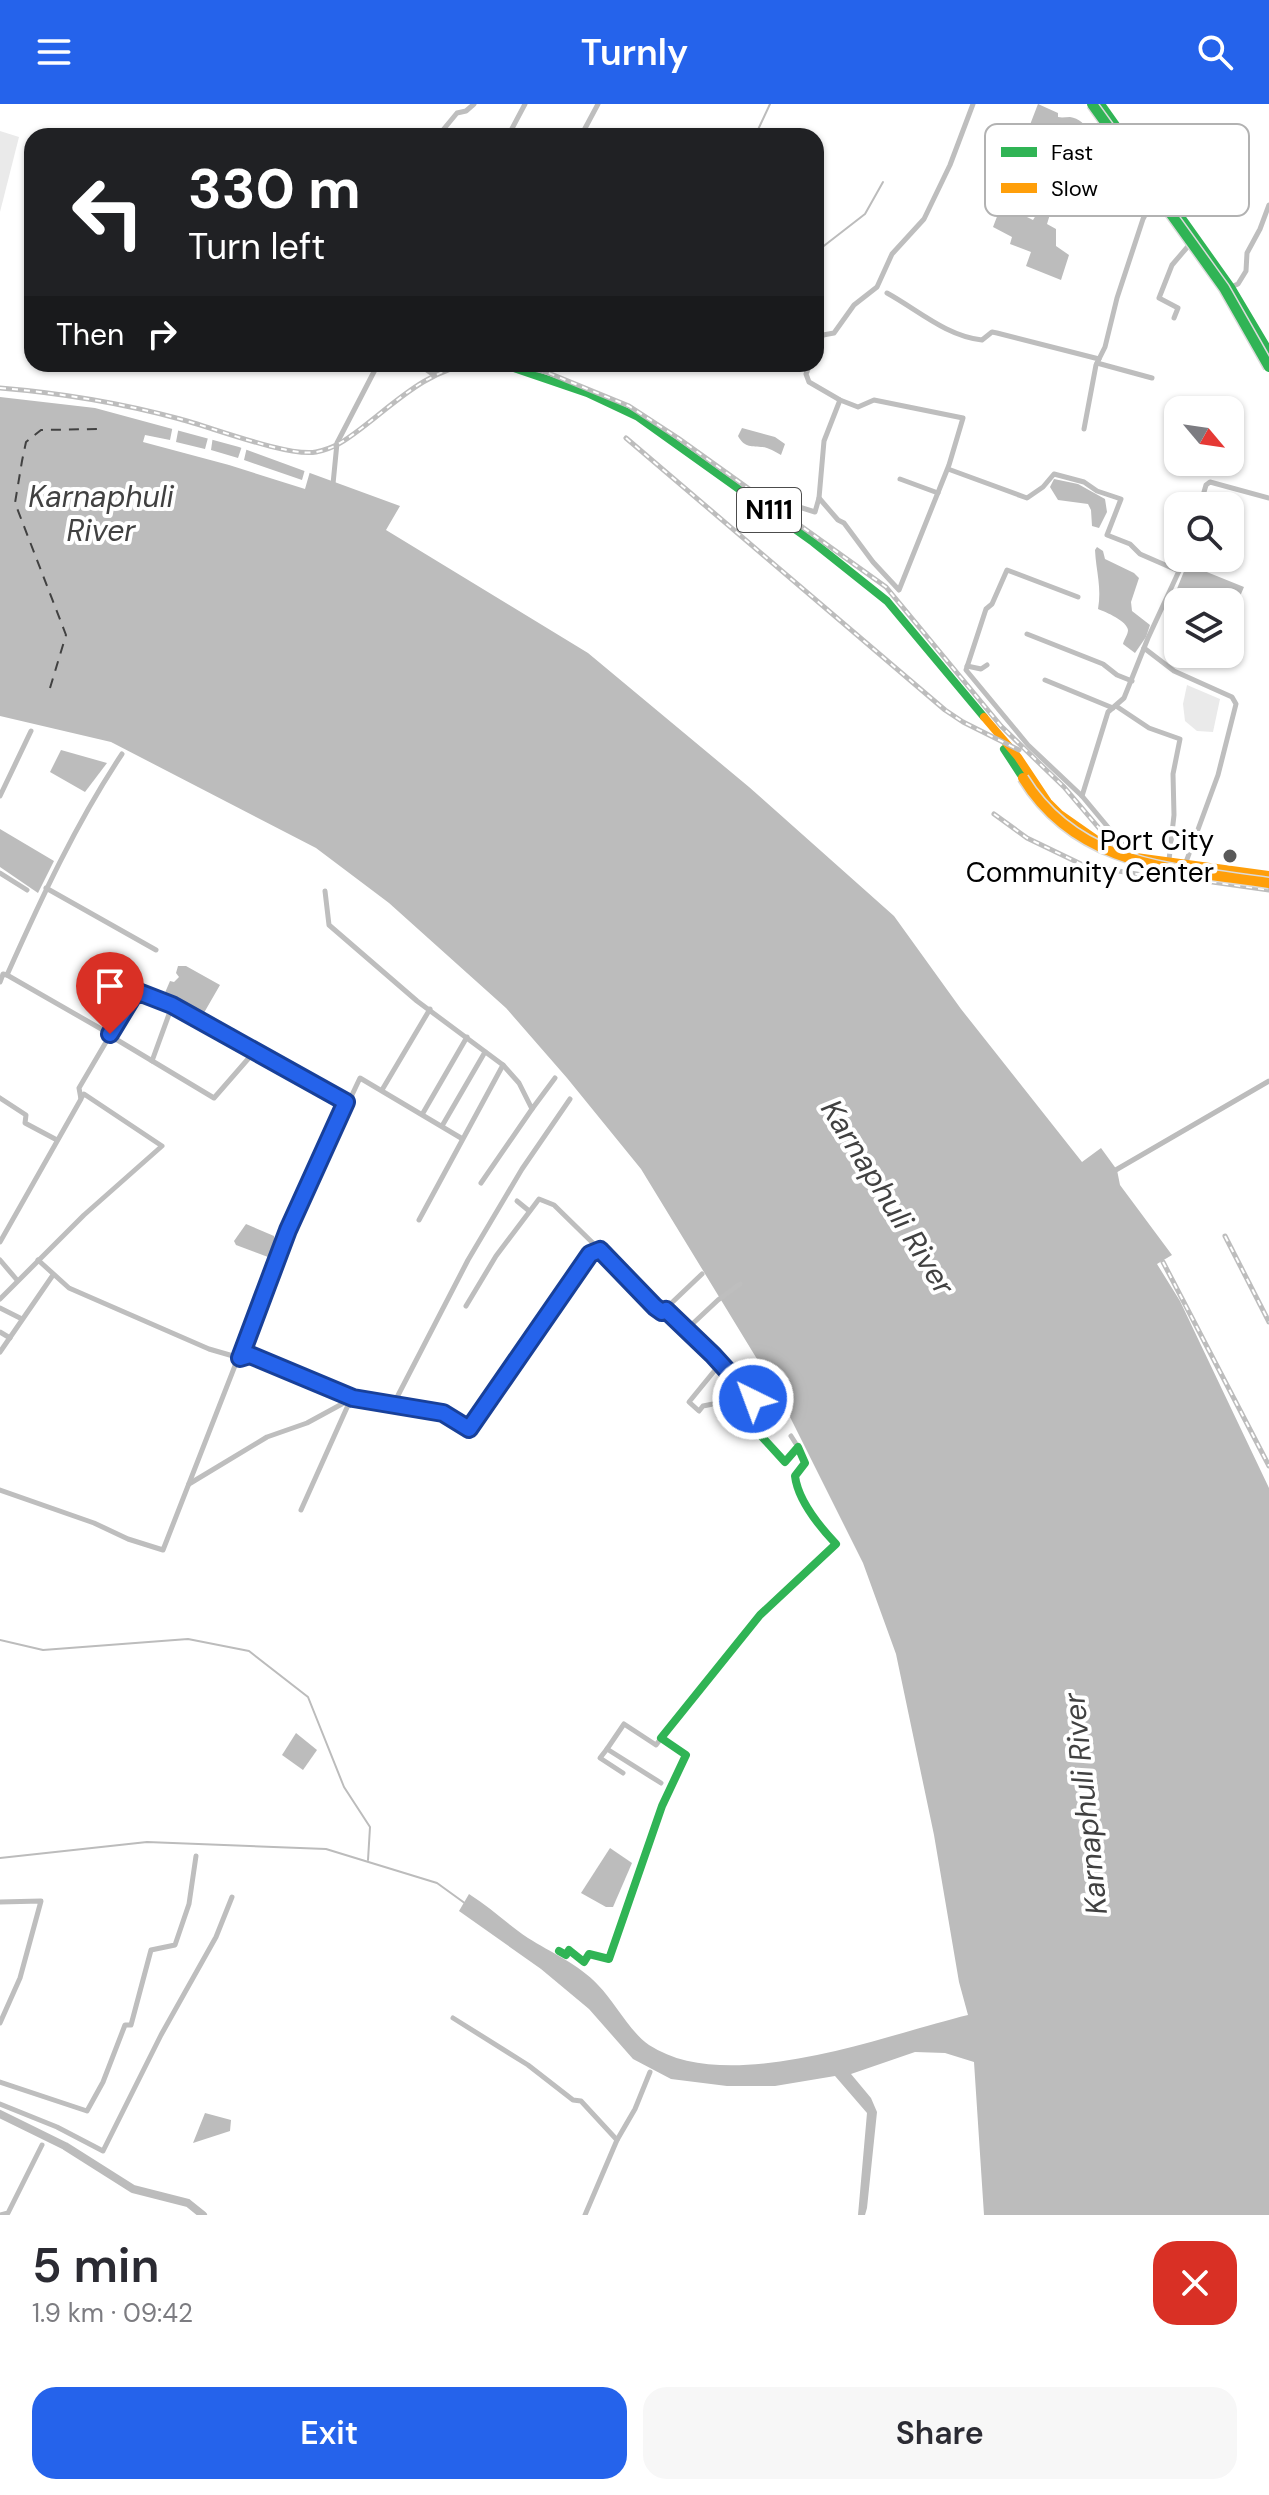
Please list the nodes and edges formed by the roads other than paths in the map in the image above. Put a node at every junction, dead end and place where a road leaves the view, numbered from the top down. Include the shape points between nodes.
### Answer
1 (474, 104) edge
2 (525, 104) edge
3 (598, 104) edge
4 (973, 104) edge
5 (1095, 104) edge
6 (1108, 124) edge
7 (1109, 124) edge
8 (1109, 124) edge
9 (1110, 124) edge
10 (445, 128) edge
11 (512, 128) edge
12 (584, 128) edge
13 (1269, 205) edge
14 (1145, 216) edge
15 (1172, 216) edge
16 (1174, 216) edge
17 (1175, 216) edge
18 (1176, 216) edge
19 (1193, 241) junction
20 (1231, 287) junction
21 (887, 293) dead end
22 (1174, 318) dead end
23 (824, 335) edge
24 (1269, 351) edge
25 (1269, 358) edge
26 (1098, 361) junction
27 (1269, 367) edge
28 (527, 372) edge
29 (807, 372) edge
30 (1269, 374) edge
31 (1152, 378) dead end
32 (840, 400) junction
33 (1084, 429) dead end
34 (948, 469) junction
35 (900, 479) dead end
36 (1204, 492) edge
37 (938, 493) junction
38 (752, 497) junction
39 (819, 498) junction
40 (1269, 498) edge
41 (1164, 564) edge
42 (1179, 572) edge
43 (1078, 597) dead end
44 (1027, 634) dead end
45 (1144, 648) junction
46 (987, 665) dead end
47 (966, 668) junction
48 (1045, 680) dead end
49 (1132, 681) junction
50 (954, 683) junction
51 (1114, 707) junction
52 (985, 721) junction
53 (31, 731) dead end
54 (122, 754) dead end
55 (0, 796) edge
56 (1082, 796) junction
57 (1132, 857) junction
58 (1169, 861) junction
59 (1186, 863) junction
60 (0, 873) edge
61 (1269, 875) edge
62 (1269, 883) edge
63 (46, 888) junction
64 (27, 890) dead end
65 (325, 891) dead end
66 (156, 950) dead end
67 (3, 974) edge
68 (0, 982) edge
69 (172, 1005) junction
70 (430, 1009) junction
71 (110, 1034) junction
72 (467, 1037) junction
73 (255, 1051) junction
74 (485, 1052) junction
75 (152, 1061) junction
76 (503, 1065) junction
77 (555, 1078) dead end
78 (382, 1090) junction
79 (0, 1098) edge
80 (81, 1099) junction
81 (570, 1099) dead end
82 (346, 1102) junction
83 (532, 1109) junction
84 (423, 1113) junction
85 (442, 1126) junction
86 (461, 1138) junction
87 (57, 1140) junction
88 (481, 1183) dead end
89 (517, 1201) dead end
90 (529, 1211) junction
91 (419, 1220) dead end
92 (0, 1242) edge
93 (600, 1250) junction
94 (0, 1260) edge
95 (38, 1260) junction
96 (702, 1274) dead end
97 (53, 1275) junction
98 (17, 1280) junction
99 (740, 1284) dead end
100 (0, 1299) edge
101 (466, 1306) dead end
102 (0, 1308) edge
103 (666, 1310) junction
104 (22, 1319) junction
105 (687, 1329) junction
106 (0, 1332) edge
107 (10, 1338) junction
108 (0, 1352) edge
109 (240, 1358) junction
110 (720, 1363) junction
111 (351, 1400) junction
112 (723, 1402) dead end
113 (393, 1405) junction
114 (791, 1436) dead end
115 (798, 1447) junction
116 (189, 1484) junction
117 (0, 1490) edge
118 (301, 1510) dead end
119 (660, 1740) junction
120 (607, 1749) junction
121 (623, 1773) dead end
122 (661, 1783) dead end
123 (196, 1856) dead end
124 (232, 1897) dead end
125 (0, 1902) edge
126 (559, 1951) dead end
127 (453, 2018) dead end
128 (0, 2023) edge
129 (650, 2072) dead end
130 (0, 2082) edge
131 (0, 2104) edge
132 (617, 2140) junction
133 (42, 2145) dead end
134 (0, 2215) edge
135 (585, 2215) edge

1 - 10 street
2 - 11 street
3 - 12 street
4 - 23 street via 924,219 892,254 878,288 854,305 834,333
5 - 6 main road
5 - 7 main road
5 - 8 main road, bridge
5 - 9 main road, bridge
13 - 20 street via 1247,253 1246,271
14 - 26 street
15 - 19 main road
16 - 27 main road, bridge via 1224,288
17 - 19 main road
18 - 25 main road, bridge via 1227,286
19 - 20 main road
19 - 22 street via 1172,265 1159,298 1178,308
19 - 30 main road
20 - 24 main road
21 - 26 street via 964,337 982,340 992,332
26 - 31 street
26 - 33 street
28 - 38 main road, N111 via 638,417
29 - 32 street via 809,382
32 - 34 street via 858,407 874,400 963,418
32 - 39 street via 824,441
34 - 37 street
34 - 41 street via 1027,498 1054,474 1084,482 1121,499 1107,535
35 - 37 street
36 - 40 street via 1210,482
37 - 39 street via 899,590
38 - 39 street via 815,512
38 - 50 main road, N111 via 887,601
42 - 45 street
43 - 47 street via 1007,570 986,609
44 - 49 street
45 - 49 street
45 - 59 street via 1174,671 1232,697 1236,704 1218,775
46 - 47 street
47 - 50 street
47 - 56 street via 1028,745
48 - 51 street
49 - 51 street
50 - 52 main road, N111
51 - 56 street via 1099,735
51 - 58 street via 1180,739
52 - 57 main road via 1060,814 1115,852
52 - 62 main road, N111, bridge via 1044,808 1105,852 1144,865
53 - 55 street
54 - 63 street
56 - 57 street
57 - 58 main road
58 - 59 main road
59 - 61 main road
60 - 64 street
63 - 66 street
63 - 67 street
65 - 70 street via 329,925
67 - 68 street
67 - 71 street
69 - 71 street via 136,991
69 - 73 street
69 - 75 street
70 - 72 street
70 - 78 street
71 - 75 street
71 - 80 street via 79,1088
72 - 74 street
72 - 84 street
73 - 75 street via 214,1098
73 - 82 street
74 - 76 street
74 - 85 street
76 - 83 street
76 - 86 street
77 - 83 street
78 - 82 street via 360,1078
78 - 84 street
79 - 87 street via 26,1115 25,1123
80 - 87 street
80 - 95 street via 84,1094 162,1146
81 - 113 street via 468,1260
82 - 109 street via 288,1230
83 - 88 street
84 - 85 street
85 - 86 street
86 - 91 street
87 - 92 street
89 - 90 street
90 - 93 street via 539,1199 554,1205
90 - 101 street
93 - 103 street via 655,1307
93 - 113 street via 590,1254 469,1429 443,1413
94 - 98 street
95 - 97 street
95 - 98 street
96 - 103 street
97 - 104 street
97 - 109 street via 69,1288
98 - 100 street
99 - 105 street
102 - 104 street
103 - 105 main road
104 - 107 street
105 - 110 main road
106 - 107 street
107 - 108 street
109 - 111 street via 250,1355
109 - 116 street
110 - 112 street via 689,1402 699,1411
110 - 115 main road via 753,1399 741,1414 785,1462
111 - 113 street
111 - 116 street via 267,1437
111 - 118 street
114 - 115 street
115 - 119 main road via 805,1463 795,1476 796,1484 819,1526 836,1544 760,1615
116 - 117 street via 163,1550
119 - 120 street via 656,1745 624,1724
119 - 126 main road via 686,1755 662,1806 609,1959 589,1954 584,1962 569,1950 566,1955
120 - 121 street via 600,1758
120 - 122 street
123 - 130 street via 189,1904 175,1945 151,1950 131,2025 125,2025 87,2111
124 - 131 street via 103,2151
125 - 128 street via 41,1901 20,1978
127 - 132 street via 581,2101
129 - 132 street
132 - 135 street
133 - 134 street via 8,2213

